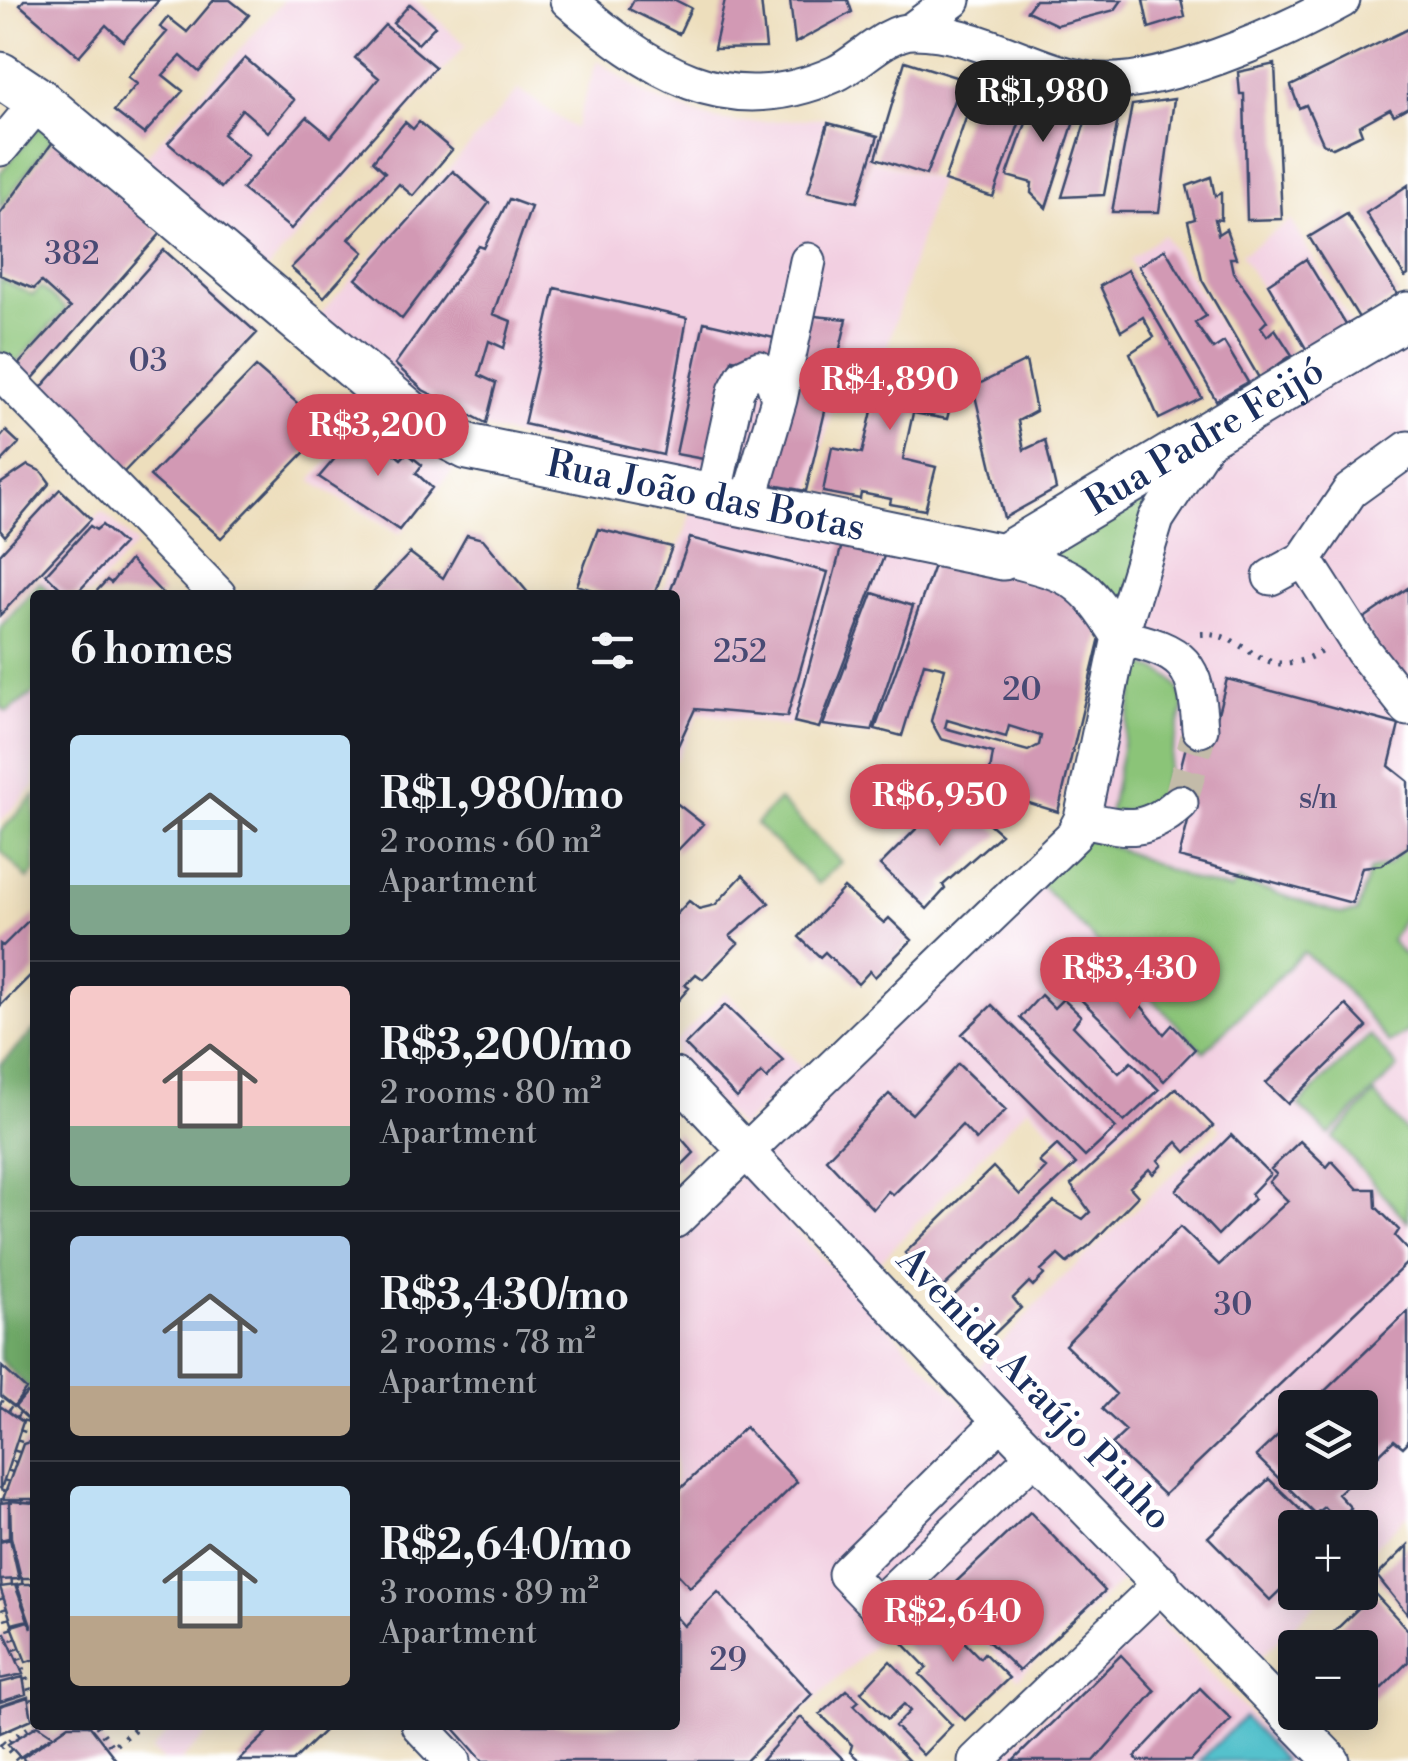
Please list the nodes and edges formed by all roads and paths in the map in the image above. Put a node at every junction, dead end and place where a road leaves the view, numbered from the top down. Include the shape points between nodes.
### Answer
1 (568, 0) edge
2 (954, 0) edge
3 (972, 0) edge
4 (1342, 0) edge
5 (911, 31) junction
6 (987, 46) junction
7 (0, 74) edge
8 (39, 101) junction
9 (0, 148) edge
10 (808, 261) dead end
11 (1408, 315) edge
12 (0, 371) edge
13 (1213, 432) junction
14 (1408, 449) edge
15 (730, 500) junction
16 (1003, 557) junction
17 (1304, 558) junction
18 (1271, 577) dead end
19 (213, 590) edge
20 (1350, 632) junction
21 (1120, 637) junction
22 (1163, 647) junction
23 (1408, 708) edge
24 (1200, 730) tunnel mouth
25 (1180, 803) dead end
26 (1082, 819) junction
27 (680, 1081) edge
28 (745, 1150) junction
29 (680, 1215) edge
30 (0, 1402) edge
31 (1001, 1421) junction
32 (1035, 1455) junction
33 (0, 1501) edge
34 (30, 1501) edge
35 (30, 1581) edge
36 (0, 1583) edge
37 (1162, 1583) junction
38 (0, 1598) edge
39 (30, 1691) edge
40 (30, 1727) edge
41 (100, 1730) edge
42 (134, 1730) edge
43 (424, 1730) edge
44 (1, 1745) edge
45 (19, 1761) edge
46 (453, 1761) edge
47 (976, 1761) edge
48 (1332, 1761) edge

1 - 5 street via 671,77 744,93 824,78
2 - 5 street
3 - 6 street via 970,26
4 - 6 street via 1282,33 1124,78 1091,80
5 - 6 street
7 - 8 main road, Rua João das Botas
8 - 9 street
8 - 15 main road, Rua João das Botas via 420,422 468,447
10 - 15 street via 779,398
11 - 13 main road, Rua Padre Feijó
12 - 19 street
13 - 16 main road, Rua Padre Feijó
13 - 21 street via 1156,519
14 - 17 street via 1350,491
15 - 16 main road, Rua João das Botas
16 - 21 street via 1067,574 1086,588
17 - 18 street
17 - 20 street
20 - 22 path via 1306,660 1282,665 1215,633 1186,635
20 - 23 street
21 - 22 street
21 - 26 street
22 - 24 street via 1193,674
25 - 26 street via 1142,827
26 - 28 street via 1072,836
27 - 28 street, Avenida Araújo Pinho
28 - 29 street
28 - 31 street, Avenida Araújo Pinho
30 - 33 path via 26,1420
31 - 32 street, Avenida Araújo Pinho
31 - 32 street via 846,1574 877,1606
32 - 37 street, Avenida Araújo Pinho
33 - 34 path
35 - 36 path
37 - 47 street
37 - 48 street, Avenida Araújo Pinho
38 - 39 path
40 - 44 path
41 - 42 path via 112,1747
43 - 46 street
44 - 45 path

